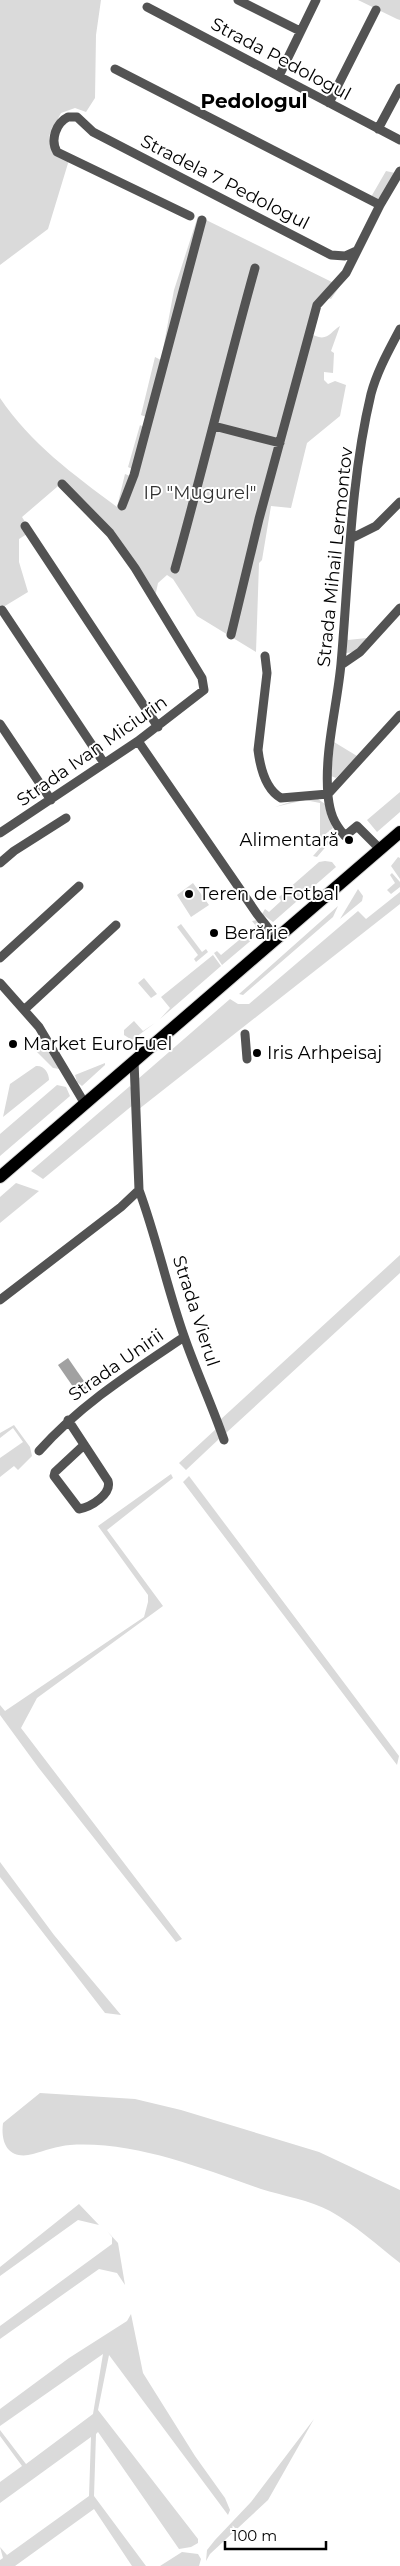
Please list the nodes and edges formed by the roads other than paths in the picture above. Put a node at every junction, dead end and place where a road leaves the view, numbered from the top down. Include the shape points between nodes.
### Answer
1 (238, 0) edge
2 (316, 0) edge
3 (147, 7) dead end
4 (376, 10) dead end
5 (300, 31) junction
6 (116, 69) dead end
7 (279, 76) junction
8 (400, 88) edge
9 (329, 103) junction
10 (378, 129) junction
11 (400, 140) edge
12 (400, 171) edge
13 (380, 205) junction
14 (190, 216) dead end
15 (202, 220) dead end
16 (356, 251) junction
17 (255, 268) dead end
18 (400, 329) edge
19 (214, 426) junction
20 (280, 443) junction
21 (62, 484) dead end
22 (400, 502) edge
23 (122, 506) dead end
24 (24, 526) dead end
25 (352, 538) junction
26 (174, 569) dead end
27 (400, 608) edge
28 (2, 610) dead end
29 (231, 634) dead end
30 (265, 656) dead end
31 (341, 665) junction
32 (400, 714) edge
33 (0, 724) edge
34 (158, 727) junction
35 (138, 742) junction
36 (104, 763) junction
37 (328, 794) junction
38 (51, 800) junction
39 (66, 818) dead end
40 (400, 832) edge
41 (0, 833) edge
42 (380, 849) junction
43 (0, 863) edge
44 (79, 886) dead end
45 (116, 925) dead end
46 (277, 939) junction
47 (0, 958) edge
48 (0, 983) edge
49 (25, 1009) junction
50 (245, 1034) dead end
51 (247, 1059) dead end
52 (134, 1062) junction
53 (85, 1104) junction
54 (0, 1177) edge
55 (139, 1190) junction
56 (0, 1300) edge
57 (184, 1337) junction
58 (68, 1420) junction
59 (224, 1440) dead end
60 (84, 1445) junction
61 (39, 1452) dead end

1 - 5 street
2 - 5 street
3 - 7 street, Strada Pedologul
4 - 9 street
5 - 7 street
6 - 13 street
7 - 9 street, Strada Pedologul
8 - 10 street
9 - 10 street, Strada Pedologul
10 - 11 street, Strada Pedologul
12 - 13 street
13 - 16 street
14 - 16 street, Stradela 7 Pedologul via 57,152 54,148 55,132 63,119 77,117 93,132 331,255 345,256
15 - 23 street via 134,475
16 - 20 street via 343,278 317,305
17 - 19 street
18 - 25 street, Strada Mihail Lermontov via 383,361 370,398 357,473
19 - 20 street
19 - 26 street
20 - 29 street
21 - 34 street, Strada Ivan Miciurin via 101,522 135,568 202,678 204,687 201,694
22 - 25 street via 376,526
24 - 34 street
25 - 31 street, Strada Mihail Lermontov
27 - 31 street via 360,652
28 - 36 street
30 - 37 street via 267,673 258,740 263,772 271,788 281,798
31 - 37 street, Strada Mihail Lermontov
32 - 37 street
33 - 38 street
34 - 35 street, Strada Ivan Miciurin
35 - 36 street, Strada Ivan Miciurin
35 - 46 street
36 - 38 street, Strada Ivan Miciurin
37 - 42 street, Strada Mihail Lermontov via 332,820 345,836 357,826
38 - 41 street, Strada Ivan Miciurin
39 - 43 street
40 - 42 highway
42 - 46 highway
44 - 47 street
45 - 49 street
46 - 52 highway
48 - 49 street
49 - 53 street via 49,1042
50 - 51 street
52 - 53 highway
52 - 55 street, Strada Vierul
53 - 54 highway
55 - 56 street
55 - 57 street, Strada Vierul
57 - 58 street, Strada Unirii via 108,1388
57 - 59 street, Strada Vierul
58 - 60 street, Strada Unirii
58 - 61 street, Strada Unirii
60 - 60 street, Strada Unirii via 108,1481 109,1490 80,1510 54,1476

